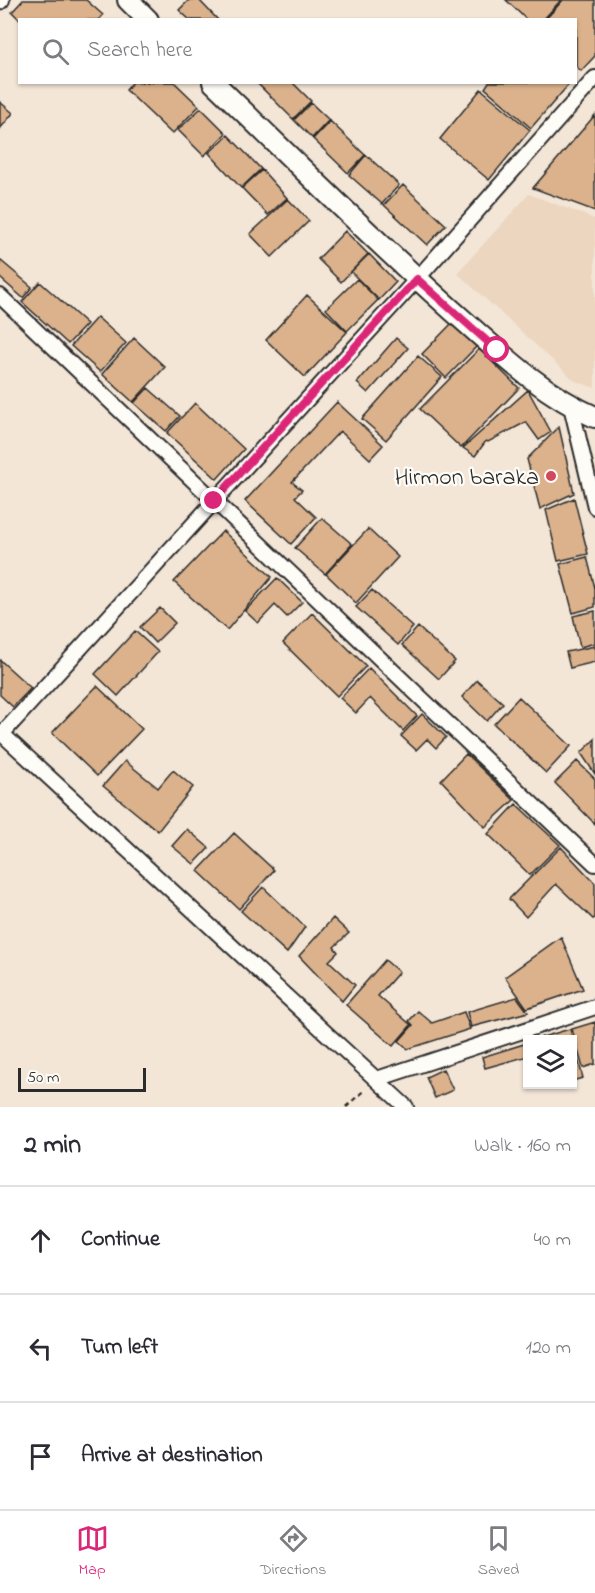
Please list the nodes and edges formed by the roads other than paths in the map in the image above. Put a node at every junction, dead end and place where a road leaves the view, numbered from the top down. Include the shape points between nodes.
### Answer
1 (128, 0) edge
2 (146, 18) edge
3 (595, 78) edge
4 (215, 84) edge
5 (417, 279) junction
6 (0, 296) edge
7 (571, 406) junction
8 (595, 417) edge
9 (214, 501) junction
10 (595, 507) edge
11 (1, 733) edge
12 (595, 864) edge
13 (595, 1007) edge
14 (376, 1078) junction
15 (406, 1107) edge

1 - 2 main road
3 - 5 street
4 - 5 main road
5 - 7 main road via 497,350
5 - 9 street
6 - 9 street
7 - 8 main road
7 - 10 street
9 - 11 street
9 - 12 street
11 - 14 street
13 - 14 street
14 - 15 street

